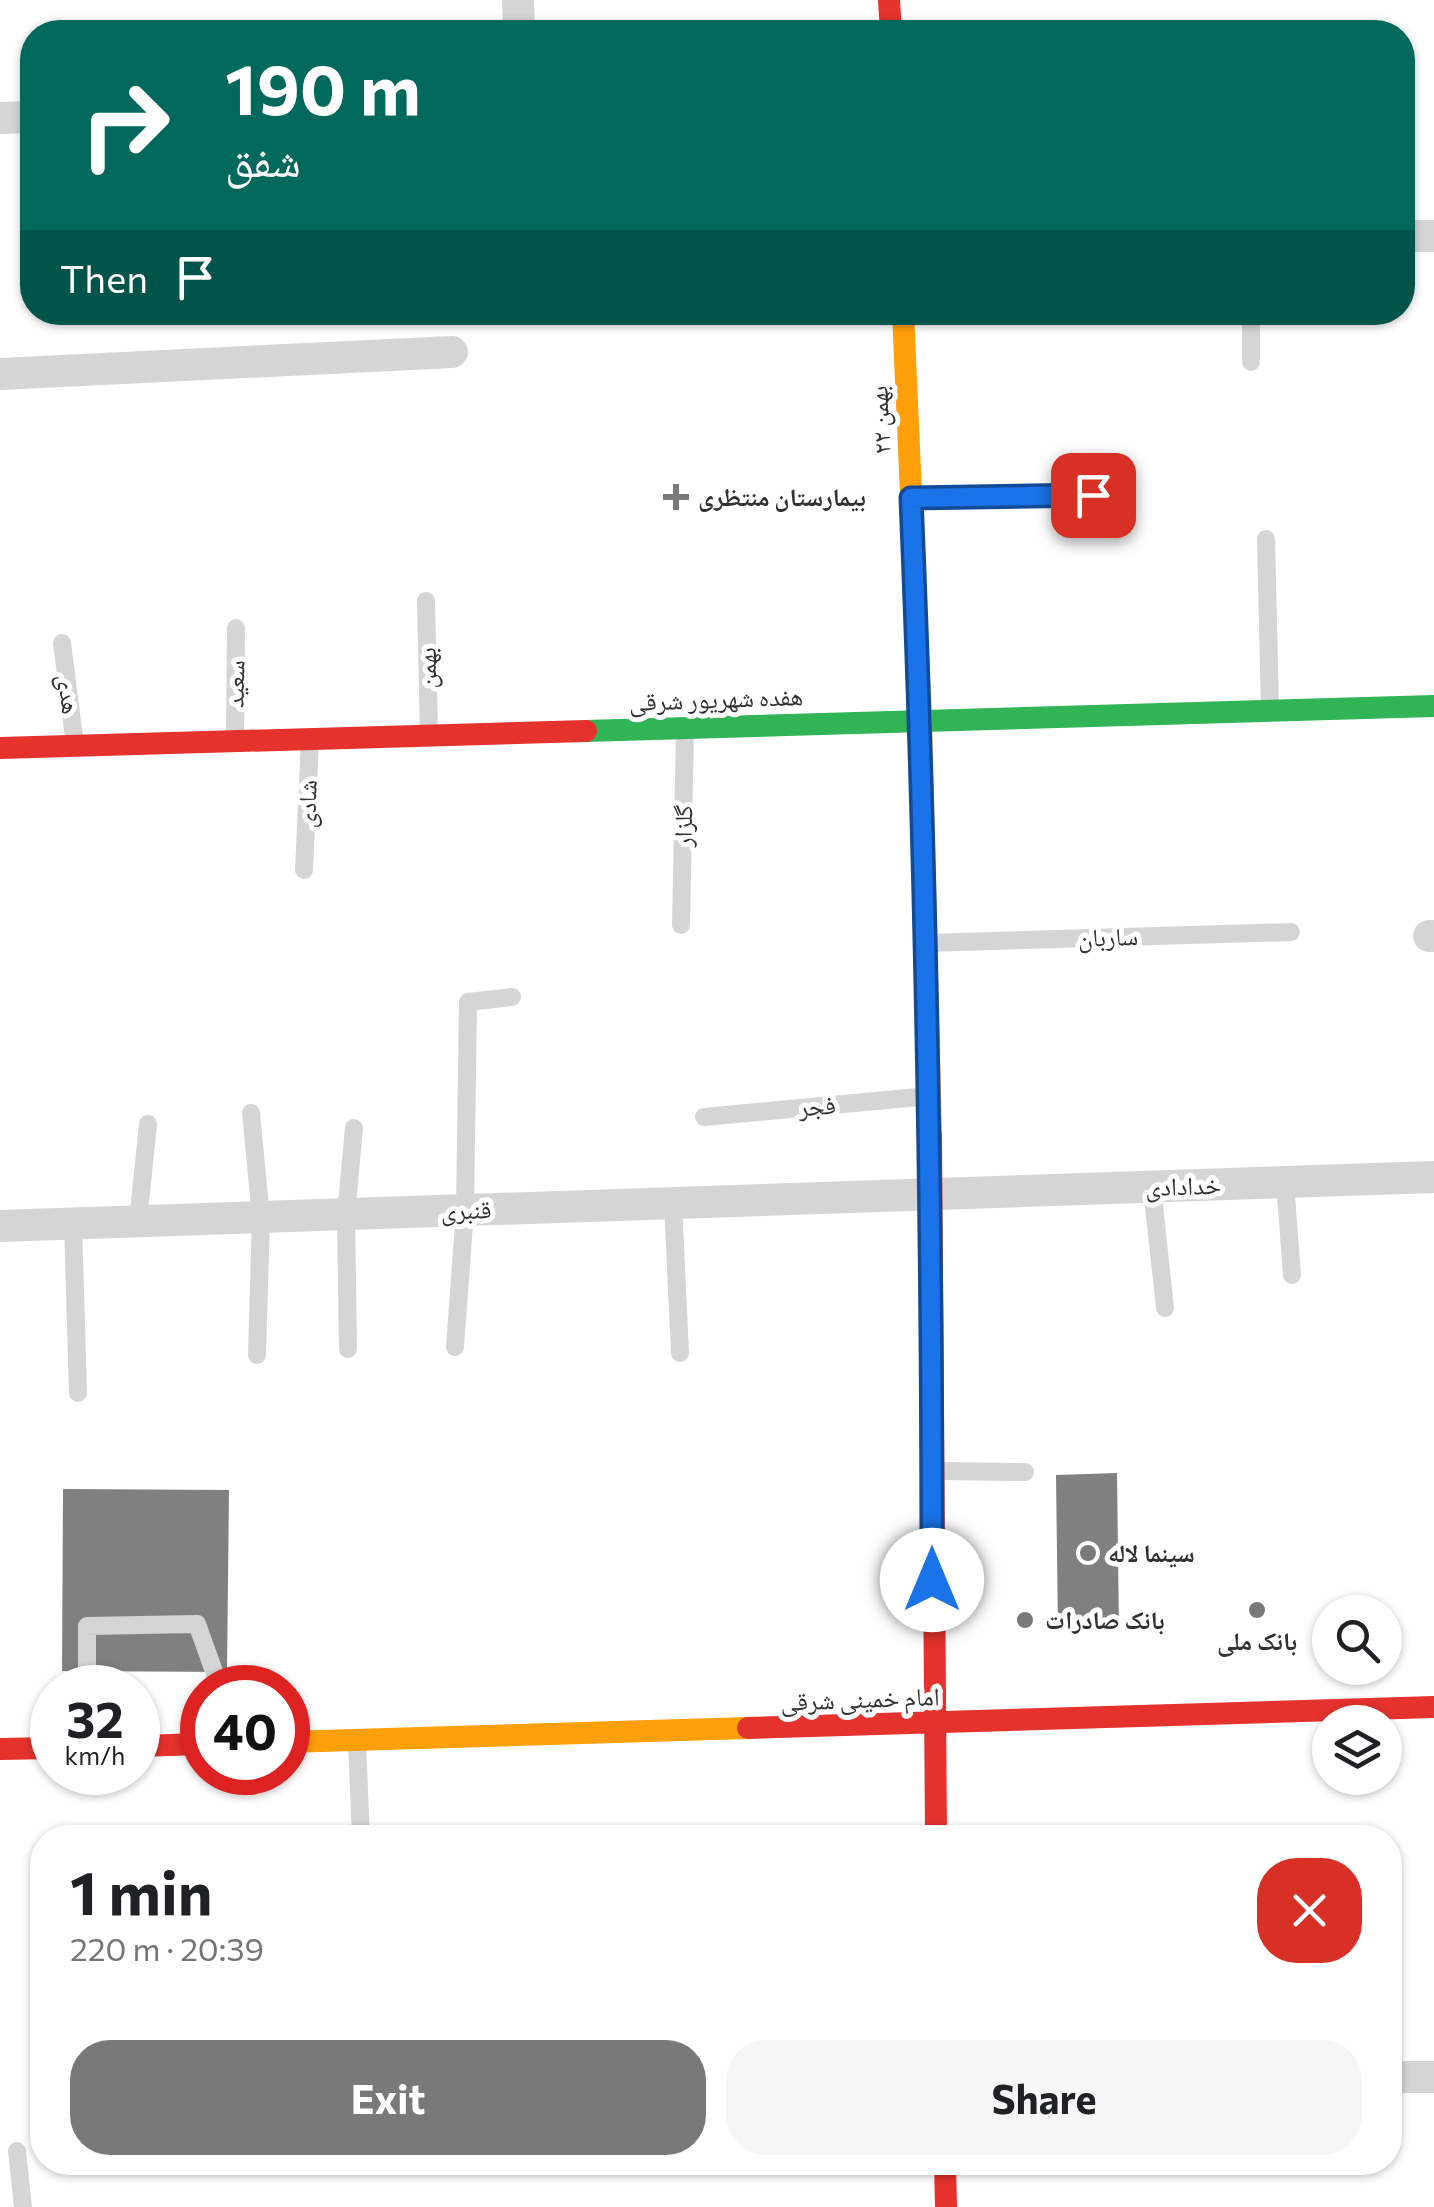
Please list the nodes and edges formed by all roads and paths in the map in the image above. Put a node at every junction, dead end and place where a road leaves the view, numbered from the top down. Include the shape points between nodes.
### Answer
1 (904, 325) edge
2 (1251, 325) edge
3 (452, 352) dead end
4 (1251, 362) dead end
5 (0, 374) edge
6 (1093, 495) dead end
7 (911, 498) junction
8 (1266, 538) dead end
9 (426, 601) dead end
10 (236, 628) dead end
11 (62, 643) dead end
12 (1434, 706) edge
13 (1270, 710) junction
14 (921, 721) junction
15 (684, 728) junction
16 (429, 735) junction
17 (310, 739) junction
18 (235, 741) junction
19 (76, 745) junction
20 (0, 748) edge
21 (304, 870) dead end
22 (681, 925) dead end
23 (1291, 932) dead end
24 (926, 943) junction
25 (512, 998) dead end
26 (929, 1096) junction
27 (251, 1113) dead end
28 (704, 1116) dead end
29 (148, 1124) dead end
30 (354, 1128) dead end
31 (1434, 1177) edge
32 (1284, 1182) junction
33 (1152, 1187) junction
34 (932, 1195) junction
35 (673, 1204) junction
36 (465, 1210) junction
37 (346, 1215) junction
38 (261, 1217) junction
39 (138, 1221) junction
40 (73, 1224) junction
41 (0, 1226) edge
42 (1292, 1275) dead end
43 (1165, 1308) dead end
44 (455, 1347) dead end
45 (348, 1349) dead end
46 (680, 1353) dead end
47 (257, 1355) dead end
48 (78, 1393) dead end
49 (932, 1471) junction
50 (1025, 1472) dead end
51 (87, 1665) edge
52 (212, 1665) edge
53 (1434, 1707) edge
54 (933, 1724) junction
55 (357, 1740) junction
56 (310, 1741) edge
57 (30, 1748) edge
58 (0, 1749) edge
59 (360, 1825) edge
60 (936, 1825) edge
61 (1434, 2077) edge
62 (1402, 2078) edge
63 (17, 2151) dead end
64 (945, 2175) edge
65 (23, 2207) edge
66 (946, 2207) edge

1 - 7 street, ۲۲ بهمن
2 - 4 lane
3 - 5 street
6 - 7 lane
7 - 14 street, ۲۲ بهمن
8 - 13 lane
9 - 16 lane, بهمن
10 - 18 lane, سعید
11 - 19 lane, هدی
12 - 13 street, هفده شهریور شرقی
13 - 14 street, هفده شهریور شرقی
14 - 15 street, هفده شهریور شرقی
14 - 24 street, ۲۲ بهمن
15 - 16 street, هفده شهریور شرقی
15 - 22 lane, گلزار
16 - 17 street, هفده شهریور شرقی
17 - 18 street, هفده شهریور شرقی
17 - 21 lane, شادی
18 - 19 street, هفده شهریور شرقی
19 - 20 street, هفده شهریور شرقی
23 - 24 lane, ساربان
24 - 26 street, ۲۲ بهمن
25 - 36 lane via 468,1002
26 - 28 lane, فجر
26 - 34 street, ۲۲ بهمن
27 - 38 lane
29 - 39 lane
30 - 37 lane
31 - 32 street, خدادادی
32 - 33 street, خدادادی
32 - 42 lane
33 - 34 street, خدادادی
33 - 43 lane
34 - 35 street, قنبری
34 - 49 street, ۲۲ بهمن
35 - 36 street, قنبری
35 - 46 lane
36 - 37 street, قنبری
36 - 44 lane
37 - 38 street, قنبری
37 - 45 lane
38 - 39 street, قنبری
38 - 47 lane
39 - 40 street, قنبری
40 - 41 street, قنبری
40 - 48 lane
49 - 50 lane
49 - 54 street, ۲۲ بهمن
51 - 52 lane via 86,1626 197,1624
53 - 54 street, امام خمینی شرقی
54 - 55 street, امام خمینی شرقی
54 - 60 street, ۲۲ بهمن
55 - 56 street, امام خمینی شرقی
55 - 59 lane
57 - 58 street
61 - 62 street
63 - 65 lane
64 - 66 street

